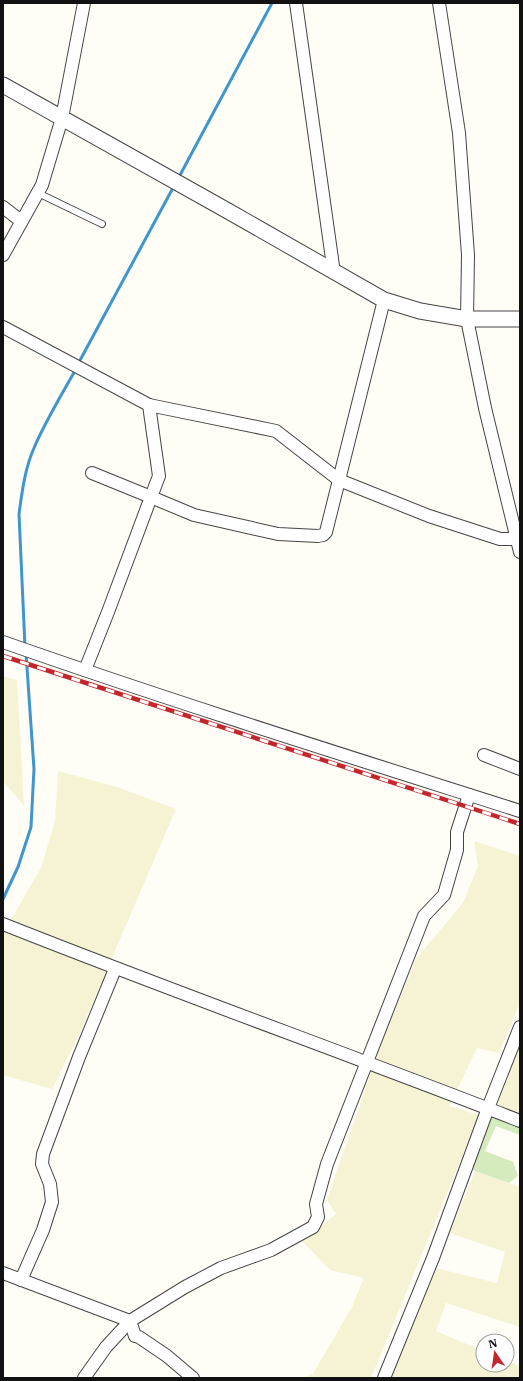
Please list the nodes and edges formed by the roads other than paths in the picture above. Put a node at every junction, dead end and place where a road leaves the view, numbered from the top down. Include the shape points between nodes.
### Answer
1 (84, 3) edge
2 (296, 3) edge
3 (439, 3) edge
4 (3, 85) edge
5 (62, 118) junction
6 (38, 192) junction
7 (3, 207) edge
8 (22, 221) junction
9 (102, 224) dead end
10 (3, 255) edge
11 (334, 273) junction
12 (384, 300) junction
13 (467, 319) junction
14 (520, 319) edge
15 (3, 326) edge
16 (150, 405) junction
17 (92, 473) dead end
18 (338, 480) junction
19 (151, 497) junction
20 (519, 539) edge
21 (520, 552) edge
22 (3, 642) edge
23 (85, 670) junction
24 (484, 755) dead end
25 (520, 769) edge
26 (469, 795) junction
27 (520, 811) edge
28 (3, 924) edge
29 (115, 969) junction
30 (520, 1027) edge
31 (366, 1063) junction
32 (488, 1108) junction
33 (520, 1121) edge
34 (3, 1273) edge
35 (21, 1280) junction
36 (130, 1321) junction
37 (84, 1378) edge
38 (193, 1378) edge
39 (384, 1378) edge

1 - 5 street
2 - 11 street
3 - 13 street via 459,133 468,255
4 - 5 street
5 - 6 street
5 - 11 street
6 - 8 street
6 - 9 lane
7 - 8 street
8 - 10 street
11 - 12 street
12 - 13 street via 420,311
12 - 18 street
13 - 14 street
13 - 20 street via 485,408
15 - 16 street
16 - 18 street via 276,431
16 - 19 street via 159,476
17 - 19 street
18 - 19 street via 326,532 318,536 278,534 194,515
18 - 20 street via 429,516 500,538
19 - 23 street
20 - 21 street
22 - 23 street
23 - 26 street
24 - 25 street
26 - 27 street
26 - 31 street via 456,832 457,850 444,895 424,916
28 - 29 street
29 - 31 street
29 - 35 street via 43,1154 42,1164 50,1184 52,1202
30 - 32 street
31 - 32 street
31 - 36 street via 327,1164 316,1204 318,1217 313,1227 271,1250 221,1268
32 - 33 street
32 - 39 street via 433,1258
34 - 35 street
35 - 36 street
36 - 37 street via 106,1347
36 - 38 street via 135,1336 167,1356

